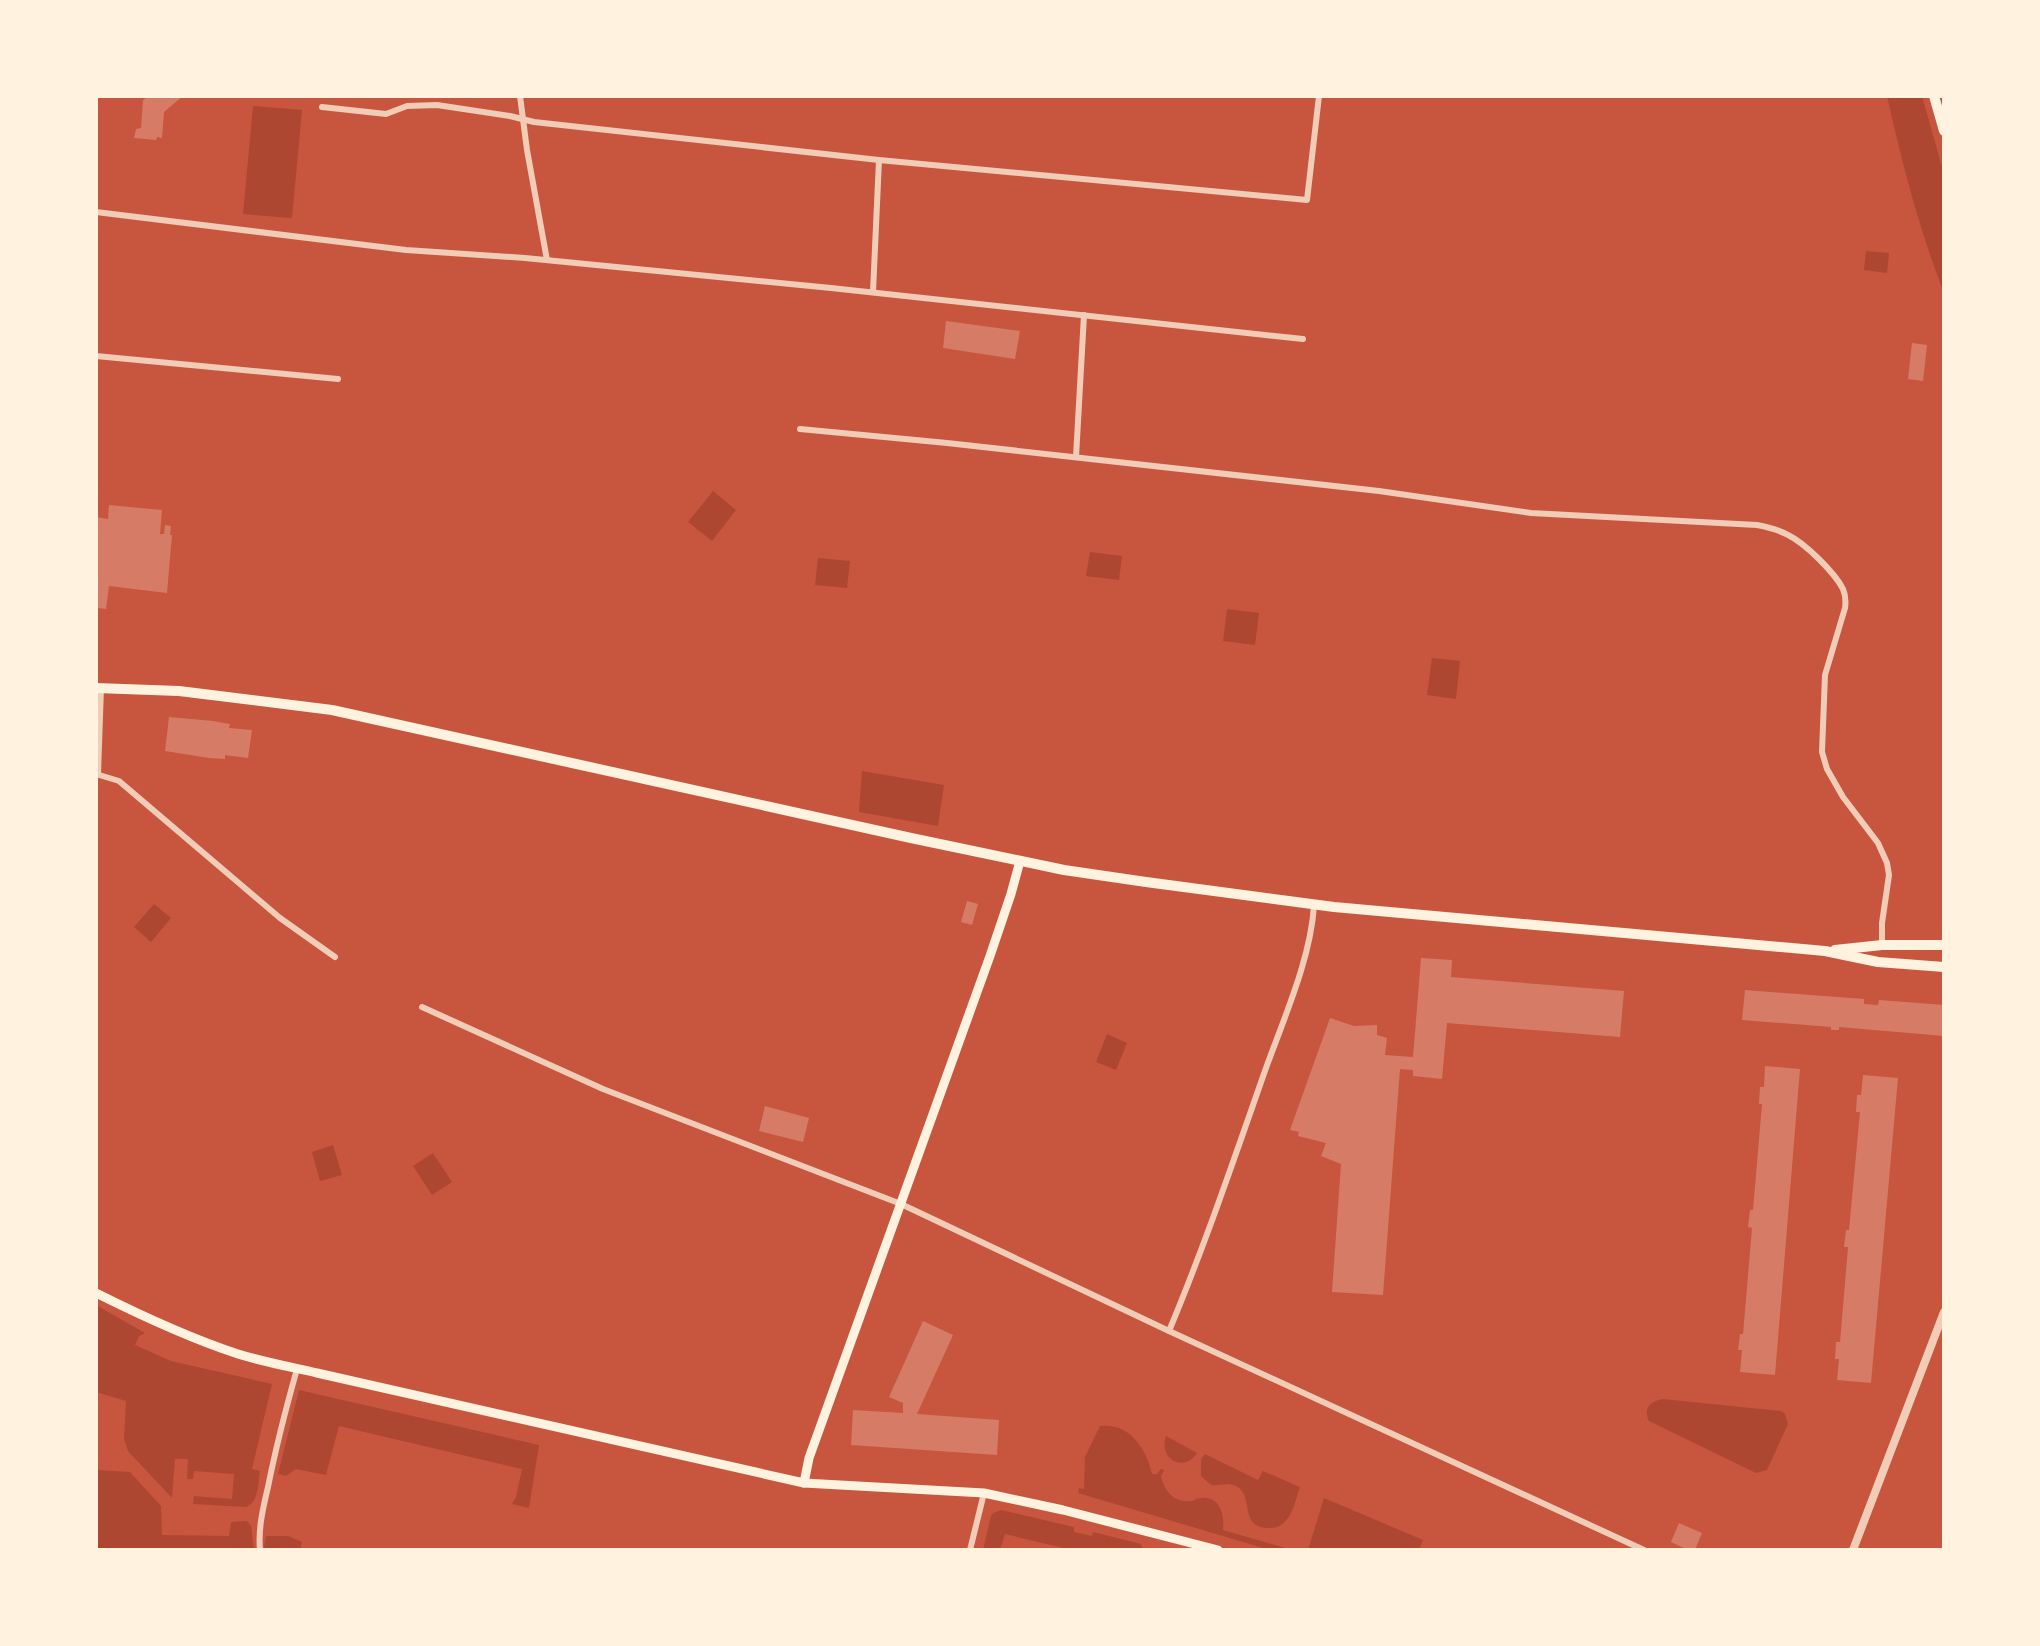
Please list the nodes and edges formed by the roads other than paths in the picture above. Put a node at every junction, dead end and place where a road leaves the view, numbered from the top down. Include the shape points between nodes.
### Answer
1 (520, 96) edge
2 (1319, 96) edge
3 (1934, 96) edge
4 (322, 107) dead end
5 (522, 119) junction
6 (1944, 131) edge
7 (879, 160) junction
8 (96, 212) edge
9 (547, 260) junction
10 (873, 292) junction
11 (1084, 315) junction
12 (1303, 339) dead end
13 (96, 356) edge
14 (338, 379) dead end
15 (800, 429) dead end
16 (1076, 457) junction
17 (98, 688) edge
18 (97, 774) edge
19 (1020, 861) junction
20 (1314, 905) junction
21 (1882, 945) junction
22 (1944, 945) edge
23 (1825, 951) junction
24 (335, 957) dead end
25 (1944, 967) edge
26 (422, 1007) dead end
27 (901, 1204) junction
28 (96, 1293) edge
29 (1944, 1312) edge
30 (1169, 1331) junction
31 (297, 1369) junction
32 (804, 1483) junction
33 (984, 1493) junction
34 (260, 1550) edge
35 (970, 1550) edge
36 (1218, 1550) edge
37 (1644, 1550) edge
38 (1853, 1550) edge

1 - 5 street
2 - 7 street via 1307,200
3 - 6 main road
4 - 5 street via 386,114 407,106 437,105
5 - 7 street
5 - 9 street
7 - 10 street
8 - 9 street via 412,250
9 - 10 street
10 - 11 street
11 - 12 street
11 - 16 street
13 - 14 street
15 - 16 street
16 - 21 street via 1531,513 1757,525 1797,539 1835,578 1846,598 1827,662 1822,752 1831,777 1887,863
17 - 18 street
17 - 19 main road via 179,691 332,710
18 - 24 street via 119,781 280,918
19 - 20 main road
19 - 27 main road
20 - 23 main road
20 - 30 street via 1313,929 1291,998
21 - 22 main road
21 - 23 main road
23 - 25 main road
26 - 27 street via 603,1089
27 - 30 street
27 - 32 main road
28 - 31 main road via 220,1348
29 - 38 street
30 - 37 street
31 - 32 main road
31 - 34 street via 261,1520
32 - 33 main road
33 - 35 street
33 - 36 main road

